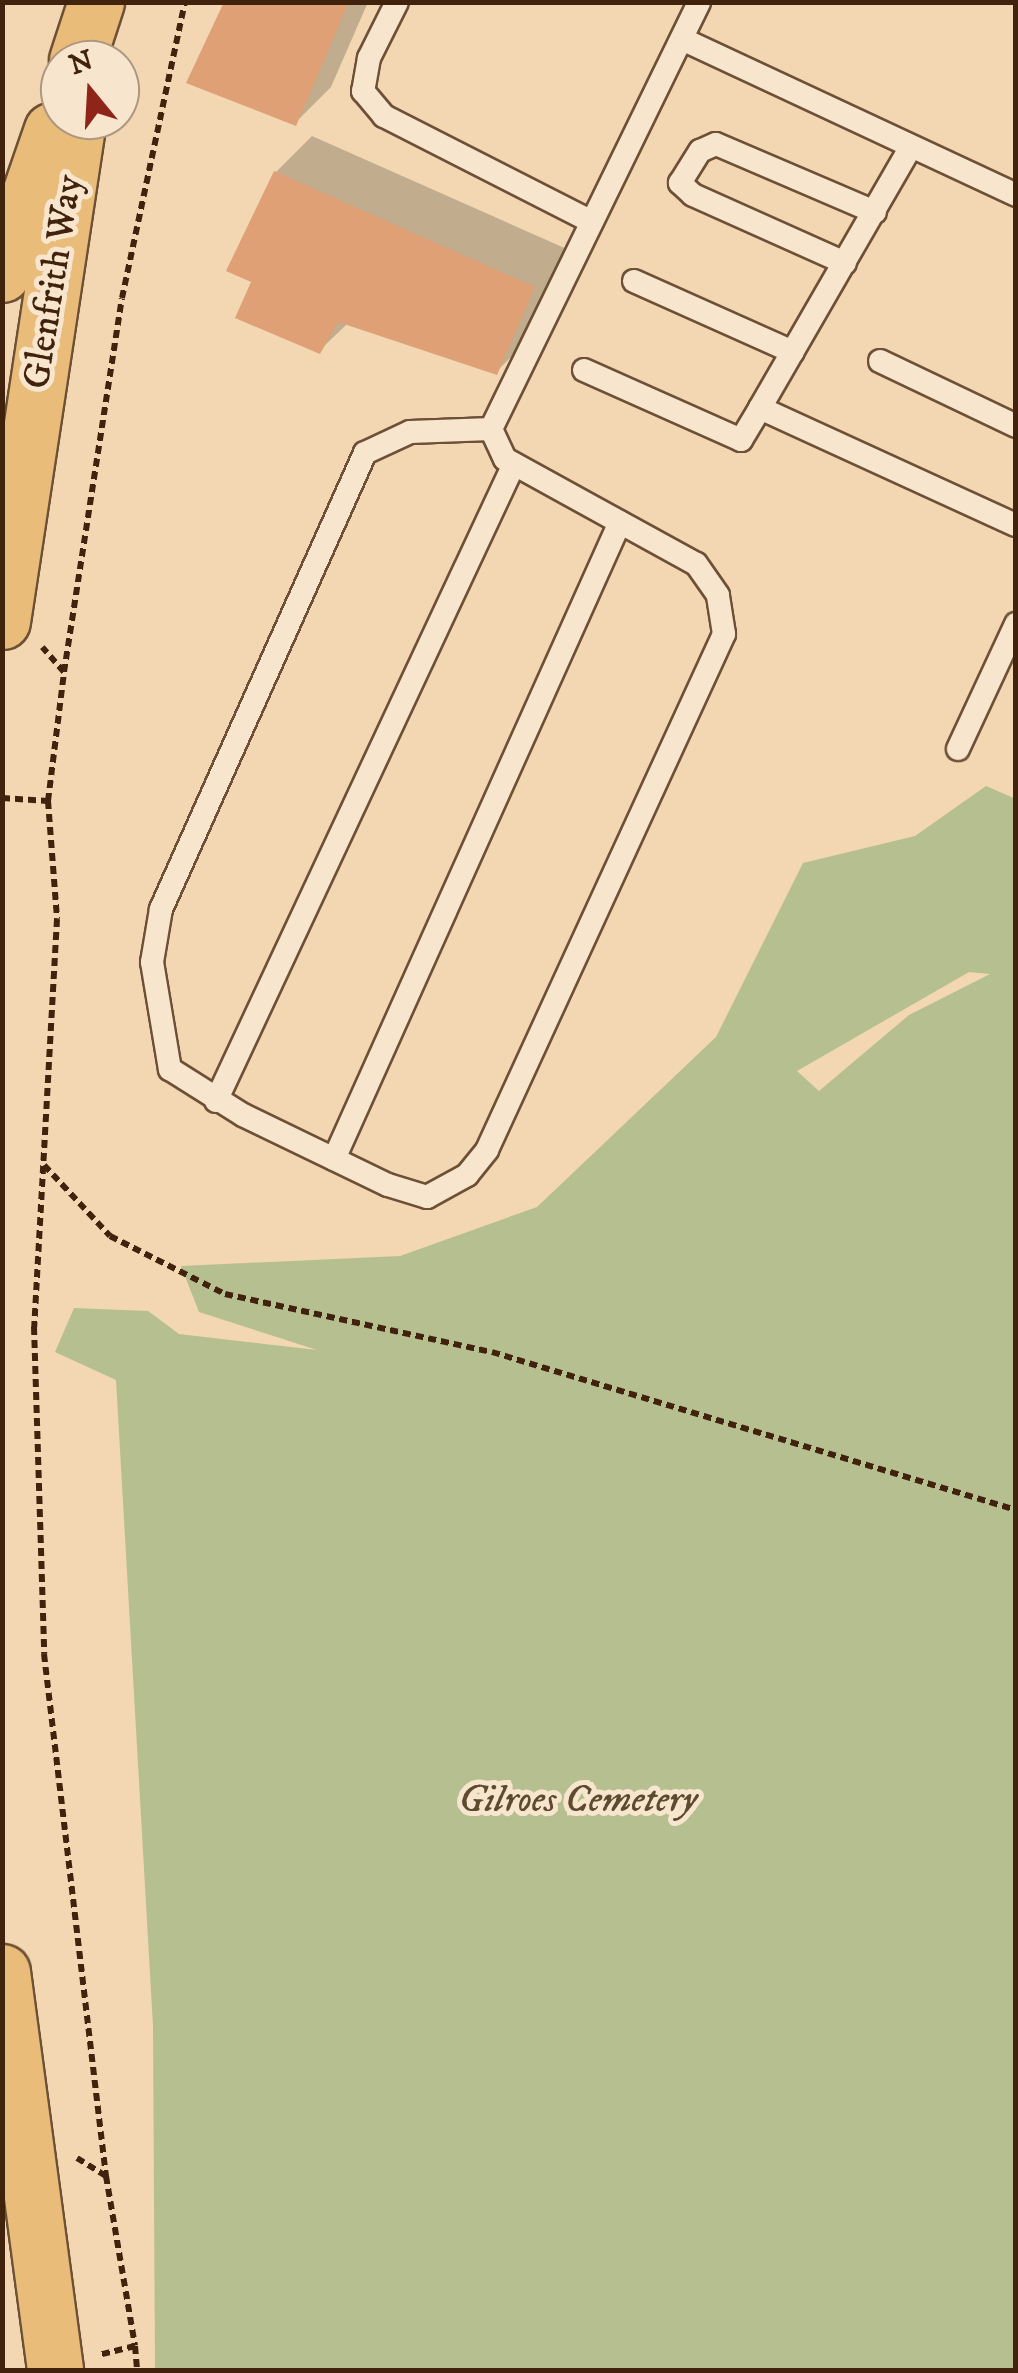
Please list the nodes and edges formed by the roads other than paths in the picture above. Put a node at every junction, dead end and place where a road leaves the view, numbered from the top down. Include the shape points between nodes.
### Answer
1 (397, 2) edge
2 (700, 2) edge
3 (682, 39) junction
4 (49, 140) edge
5 (75, 140) edge
6 (911, 146) junction
7 (1016, 195) edge
8 (874, 212) junction
9 (64, 218) junction
10 (592, 222) junction
11 (845, 263) junction
12 (2, 274) edge
13 (634, 281) dead end
14 (793, 352) junction
15 (880, 361) dead end
16 (584, 370) dead end
17 (2, 393) edge
18 (760, 408) junction
19 (1016, 426) edge
20 (491, 429) junction
21 (514, 464) junction
22 (620, 522) junction
23 (1016, 525) edge
24 (4, 613) edge
25 (1016, 624) edge
26 (958, 749) dead end
27 (216, 1101) junction
28 (334, 1159) junction
29 (2, 1972) edge
30 (2, 2273) edge
31 (52, 2355) edge

1 - 10 lane via 369,58 363,91 384,116
2 - 3 lane
3 - 6 lane
3 - 10 lane
4 - 12 highway, Glenfrith Way
5 - 9 highway, Glenfrith Way
6 - 7 lane
6 - 8 lane
8 - 11 lane
8 - 11 lane via 716,144 700,151 680,183 692,195
9 - 17 highway
9 - 24 highway, Glenfrith Way
10 - 20 lane
11 - 14 lane
13 - 14 lane
14 - 18 lane
15 - 19 lane
16 - 18 lane via 741,440
18 - 23 lane
20 - 21 lane via 504,459
20 - 27 lane via 410,432 365,453 161,910 152,962 170,1070
21 - 22 lane
21 - 27 lane
22 - 28 lane
22 - 28 lane via 696,564 718,594 724,634 487,1150 466,1175 427,1198
25 - 26 lane
27 - 28 lane
29 - 31 highway
30 - 31 highway

